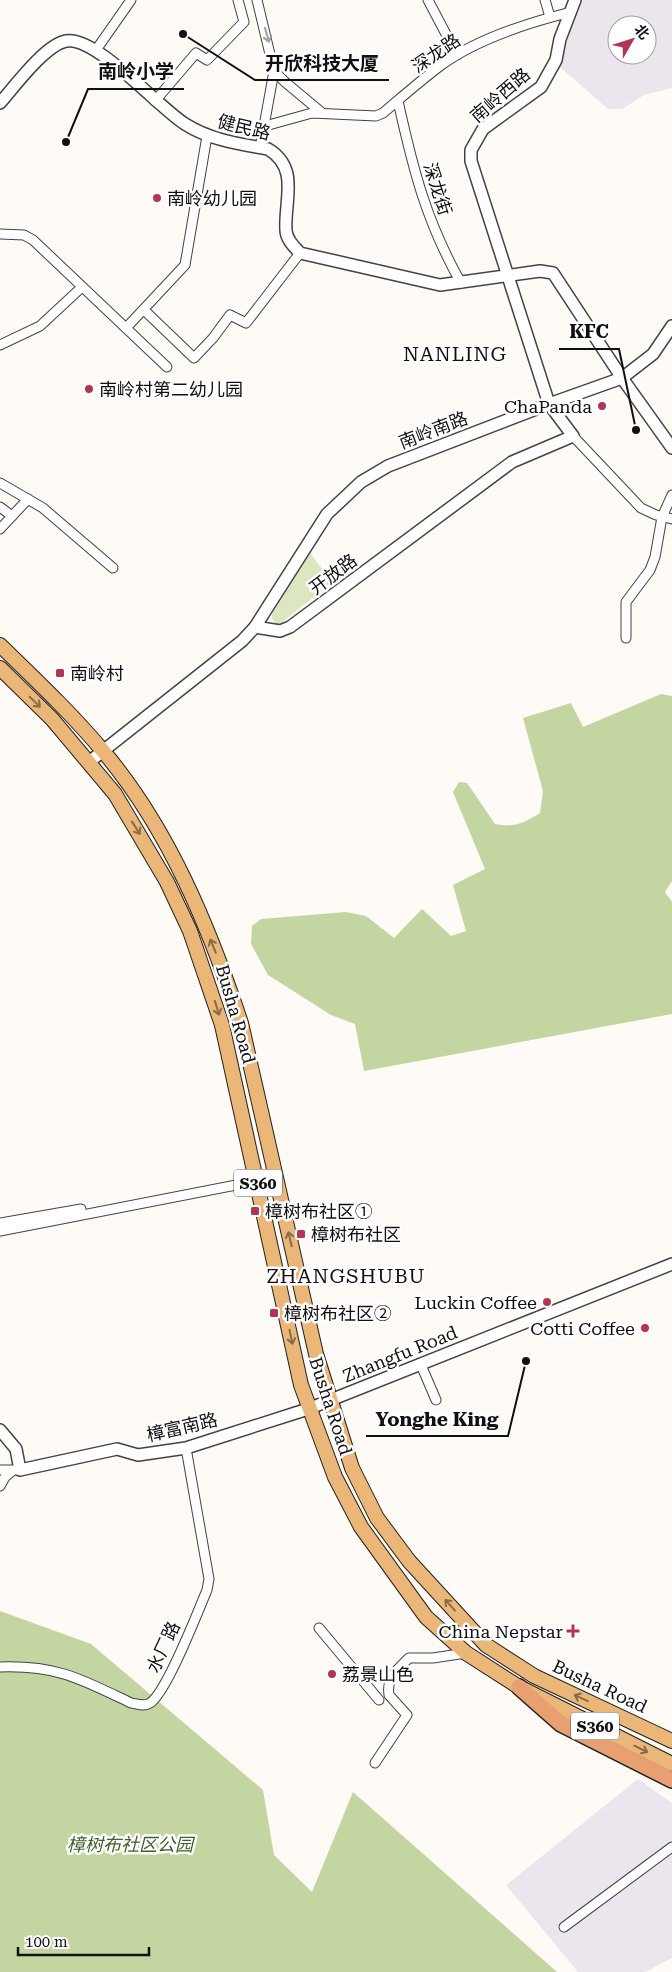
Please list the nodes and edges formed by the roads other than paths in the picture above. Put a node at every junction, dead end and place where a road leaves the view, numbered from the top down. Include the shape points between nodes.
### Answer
1 (131, 0) edge
2 (238, 0) edge
3 (257, 0) edge
4 (428, 0) edge
5 (545, 0) edge
6 (575, 0) edge
7 (571, 12) junction
8 (550, 17) junction
9 (96, 50) junction
10 (457, 55) junction
11 (274, 71) junction
12 (155, 101) junction
13 (398, 101) junction
14 (0, 104) edge
15 (321, 112) junction
16 (265, 126) junction
17 (207, 136) junction
18 (260, 148) junction
19 (0, 234) edge
20 (300, 253) junction
21 (508, 276) junction
22 (461, 283) junction
23 (82, 287) junction
24 (144, 310) junction
25 (672, 326) edge
26 (126, 328) junction
27 (0, 346) edge
28 (167, 368) dead end
29 (622, 378) junction
30 (549, 404) junction
31 (573, 436) junction
32 (672, 448) edge
33 (0, 483) edge
34 (672, 495) edge
35 (28, 499) junction
36 (0, 506) edge
37 (12, 516) junction
38 (667, 518) edge
39 (0, 529) edge
40 (113, 568) dead end
41 (256, 628) junction
42 (626, 638) dead end
43 (0, 645) edge
44 (1, 672) edge
45 (104, 752) junction
46 (89, 762) junction
47 (257, 1178) junction
48 (0, 1223) edge
49 (0, 1231) edge
50 (672, 1264) edge
51 (421, 1365) junction
52 (436, 1400) dead end
53 (329, 1401) junction
54 (308, 1409) junction
55 (0, 1430) edge
56 (186, 1448) junction
57 (352, 1468) junction
58 (0, 1470) edge
59 (16, 1471) junction
60 (335, 1477) junction
61 (0, 1486) edge
62 (319, 1628) dead end
63 (466, 1653) junction
64 (0, 1667) edge
65 (519, 1687) junction
66 (379, 1700) dead end
67 (672, 1742) edge
68 (375, 1763) dead end
69 (672, 1764) edge
70 (672, 1780) edge
71 (672, 1847) edge
72 (564, 1927) dead end

1 - 9 street
2 - 12 street via 244,22 207,60 196,53
3 -> 11 street
4 - 10 street
5 - 8 street
6 - 7 street, 南岭西路
7 - 8 street, 深龙路
7 - 21 street, 南岭西路 via 556,60 541,87 483,129 471,150 471,161
8 - 10 street, 深龙路 via 523,24
9 - 12 street, 健民路
9 - 14 street, 健民路 via 77,41 58,43
10 - 13 street, 深龙路
11 - 15 street
11 - 16 street
12 - 17 street, 健民路
13 - 15 street, 深龙路 via 376,116
13 - 22 street, 深龙街 via 426,213
15 - 16 street, 深龙路
16 - 18 street
17 - 18 street, 健民路
17 - 24 street via 185,265
18 - 20 street, 健民路 via 275,153 283,162 289,178 290,197 286,232
19 - 23 street via 24,235 33,240
20 - 22 street via 417,281 440,285
20 - 24 street via 246,322 230,315 194,358
21 - 22 street
21 - 29 street via 540,271 556,276
21 - 30 street, 南岭西路
23 - 26 street
23 - 27 street via 40,326
24 - 26 street
25 - 29 street, 南岭南路 via 653,354
26 - 28 street
29 - 30 street, 南岭南路
29 - 32 street
30 - 31 street
30 - 41 street, 南岭南路 via 388,466 361,482 326,514
31 - 38 street via 641,508
31 - 41 street, 开放路 via 512,462 290,627 280,631
33 - 35 street
34 - 38 street
35 - 37 street
35 - 40 street
36 - 37 street
37 - 39 street
38 - 42 street via 652,564 626,602
41 - 45 street
43 - 45 main road, Busha Road / S360 via 63,706
44 -> 46 main road, Busha Road / S360 via 52,718
45 - 46 street
53 -> 45 main road, Busha Road / S360 via 240,1023 224,972 182,874 134,793
46 -> 47 main road, Busha Road / S360 via 141,835 190,931 222,1025
47 - 48 street
47 - 49 street
47 -> 54 main road, Busha Road / S360
50 - 51 street, Zhangfu Road
51 - 52 street
51 - 53 street, Zhangfu Road
53 - 54 street, Zhangfu Road
53 - 57 main road, Busha Road / S360
54 - 56 street, 樟富南路
54 - 60 main road, Busha Road / S360
55 - 59 street via 16,1449
56 - 59 street, 樟富南路 via 138,1455 117,1450
56 - 64 street, 水厂路 via 209,1579 207,1590 155,1698 142,1705 51,1669
57 - 60 main road
67 -> 57 main road, Busha Road / S360 via 534,1676 486,1645 410,1562 378,1518
58 - 59 street
59 - 61 street via 5,1477
60 - 63 main road, Busha Road / S360 via 361,1527 426,1617
62 - 66 street
63 - 65 main road, Busha Road / S360
63 - 68 street via 409,1658 393,1674 389,1695 407,1715
65 -> 69 main road, Busha Road / S360
65 - 70 highway via 560,1724
71 - 72 street

